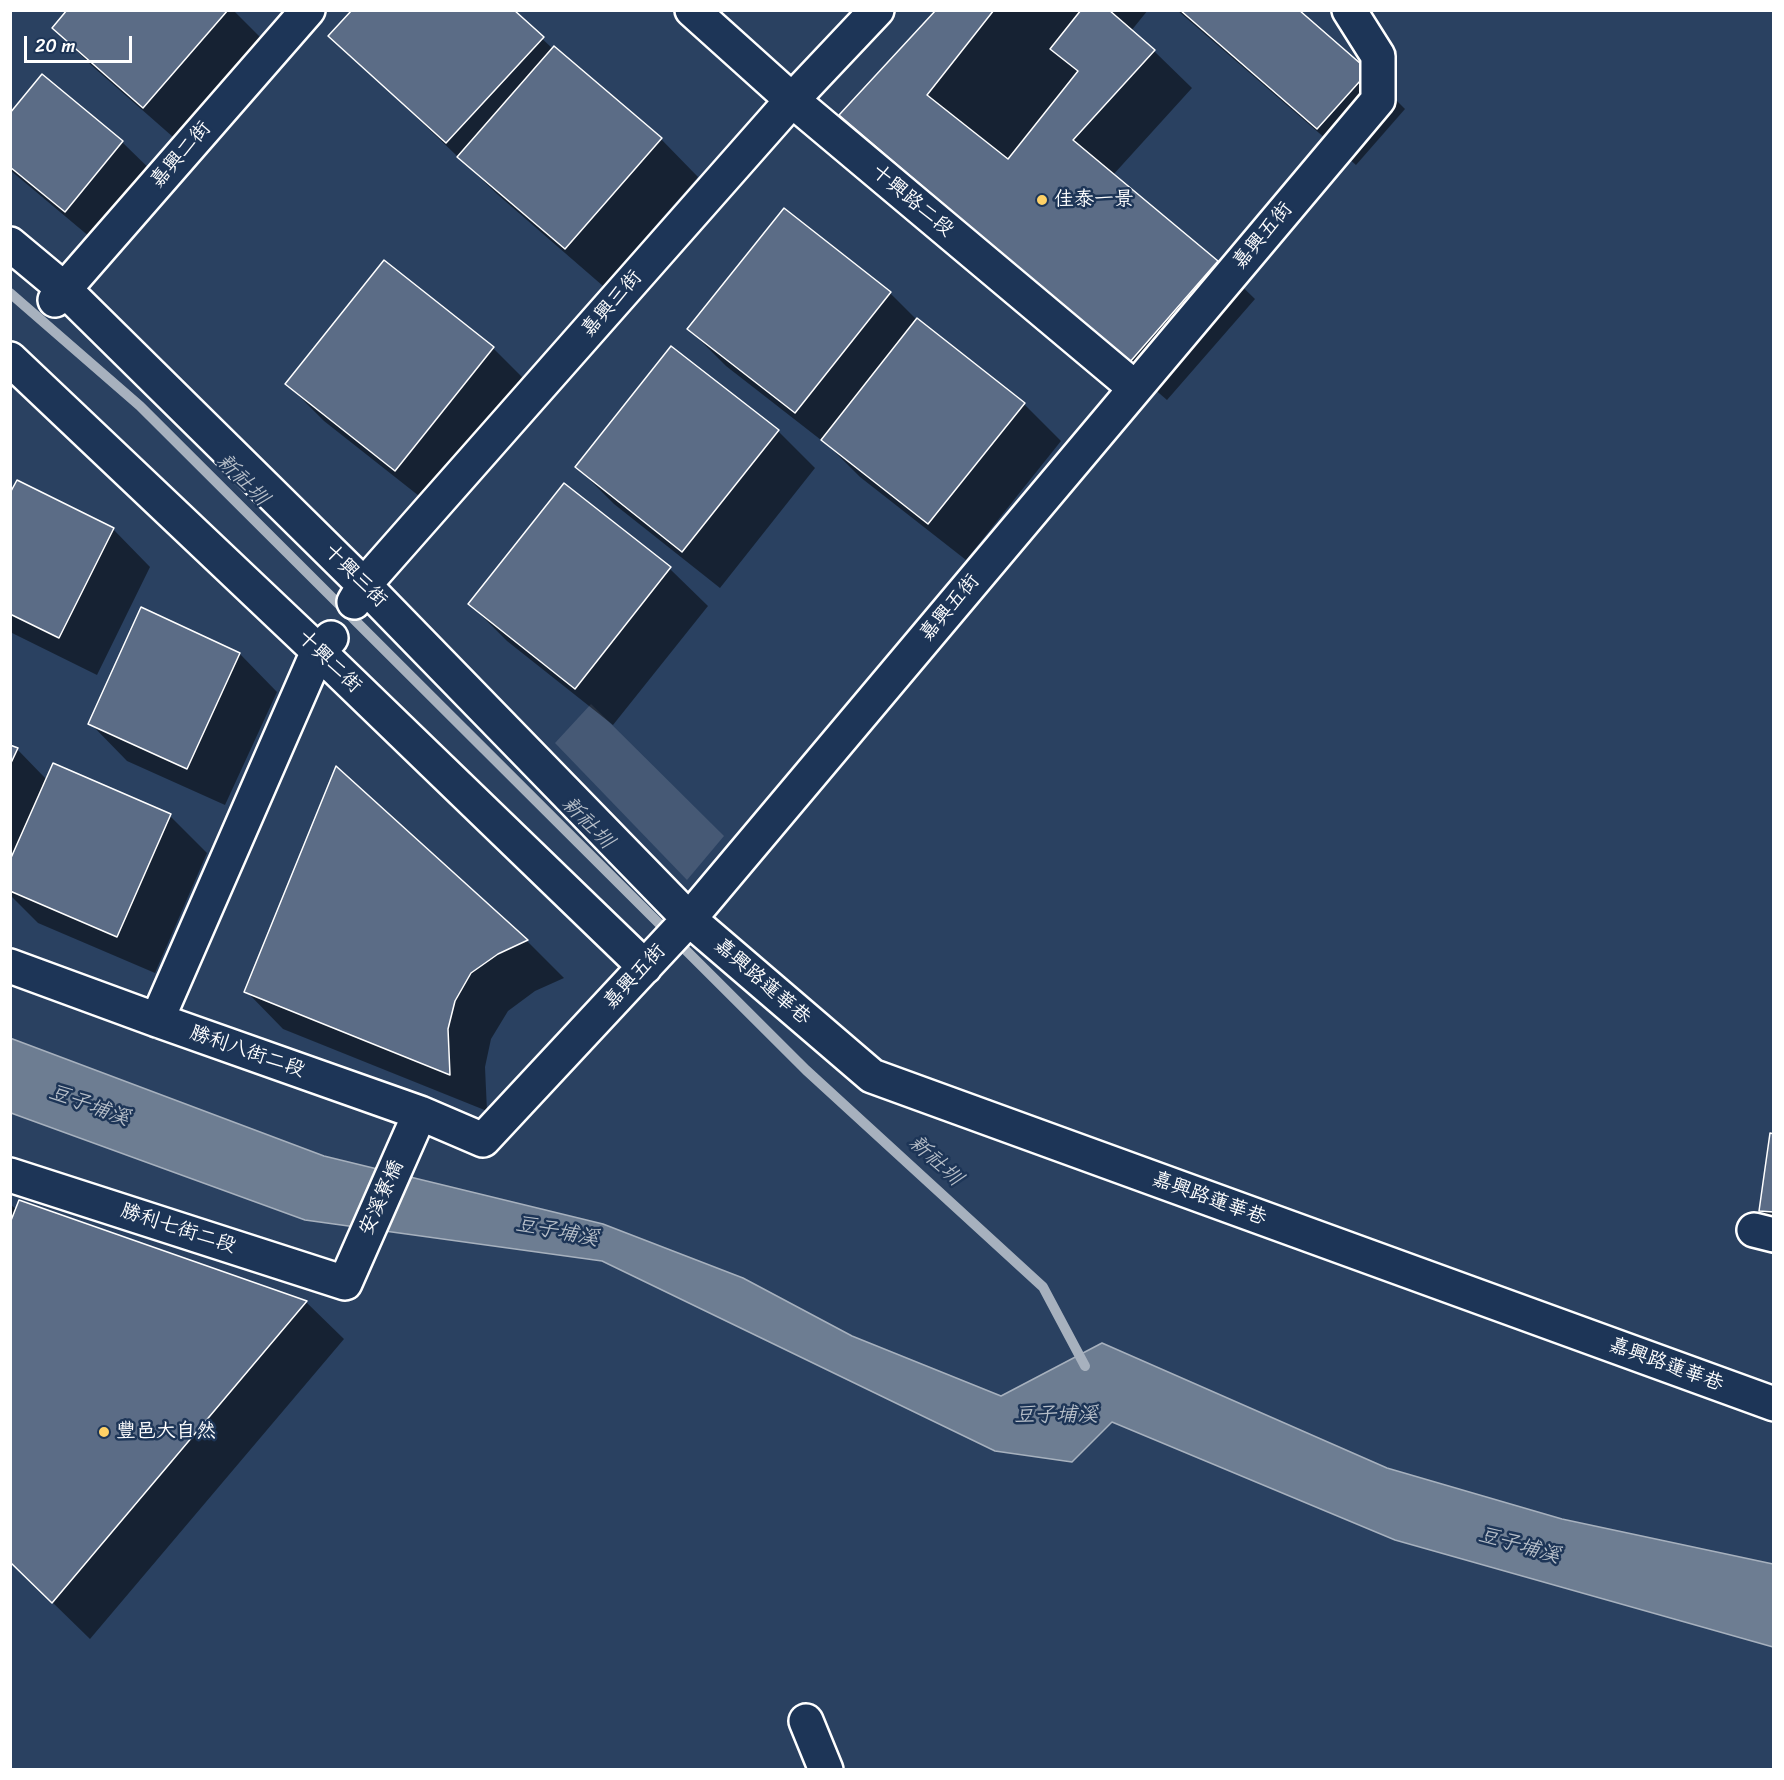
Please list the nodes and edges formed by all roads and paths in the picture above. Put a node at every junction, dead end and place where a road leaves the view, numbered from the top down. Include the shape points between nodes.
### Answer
1 (308, 10) edge
2 (692, 10) edge
3 (877, 10) edge
4 (1349, 10) edge
5 (792, 100) junction
6 (10, 244) edge
7 (60, 295) junction
8 (14, 354) edge
9 (1135, 388) junction
10 (359, 594) junction
11 (324, 644) junction
12 (686, 922) junction
13 (649, 962) junction
14 (10, 966) edge
15 (157, 1020) junction
16 (420, 1113) junction
17 (483, 1140) joint
18 (10, 1175) edge
19 (345, 1283) joint
20 (1773, 1404) edge
21 (806, 1721) dead end
22 (826, 1770) edge

1 - 7 street, 嘉興二街
2 - 5 street, 十興路二段
3 - 5 street, 嘉興三街
4 - 9 street, 嘉興五街 via 1378,56 1378,100
5 - 9 street, 十興路二段
5 - 10 street, 嘉興三街
6 - 7 street, 十興三街
7 - 10 street, 十興三街
8 - 11 street, 十興二街
9 - 12 street, 嘉興五街
10 - 12 street, 十興三街
11 - 13 street, 十興二街
11 - 15 street
12 - 13 street, 嘉興五街
12 - 20 street, 嘉興路蓮華巷 via 872,1076
13 - 17 street, 嘉興五街
14 - 15 street, 勝利八街二段
15 - 16 street, 勝利八街二段
16 - 17 street, 勝利八街二段
16 - 19 street, 安溪寮橋
18 - 19 street, 勝利七街二段
21 - 22 street

